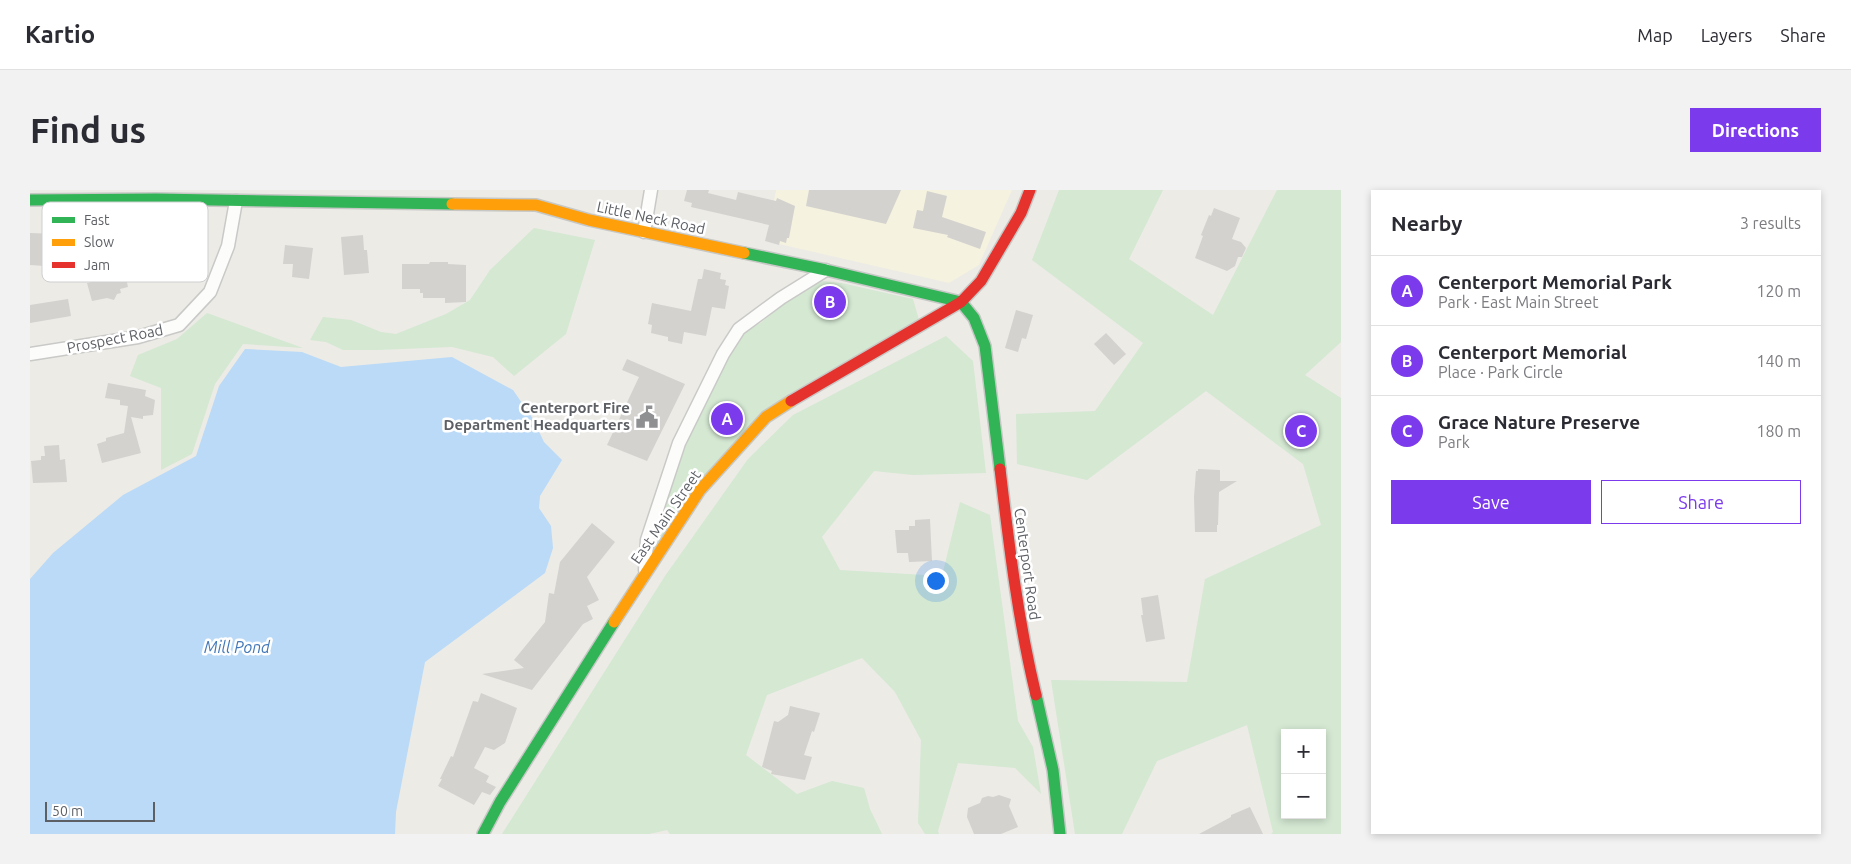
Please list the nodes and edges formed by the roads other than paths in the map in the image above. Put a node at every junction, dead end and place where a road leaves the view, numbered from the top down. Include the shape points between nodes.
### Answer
1 (652, 190) edge
2 (1030, 190) edge
3 (156, 194) edge
4 (30, 200) edge
5 (236, 201) junction
6 (644, 232) junction
7 (826, 270) junction
8 (961, 302) junction
9 (30, 354) edge
10 (645, 573) junction
11 (483, 834) edge
12 (1060, 834) edge

1 - 6 street
2 - 8 main road, East Main Street via 1021,213 981,281
3 - 4 main road, Little Neck Road
3 - 5 main road, Little Neck Road
5 - 6 main road, Little Neck Road via 536,205
5 - 9 street, Prospect Road via 228,246 210,292 179,326 138,337
6 - 7 main road, Little Neck Road
7 - 8 main road, Little Neck Road
7 - 10 street via 739,329 722,354 679,444 647,540
8 - 10 main road, East Main Street via 766,417 700,490
8 - 12 main road, Centerport Road via 974,318 985,346 1023,642 1053,770
10 - 11 main road, East Main Street

